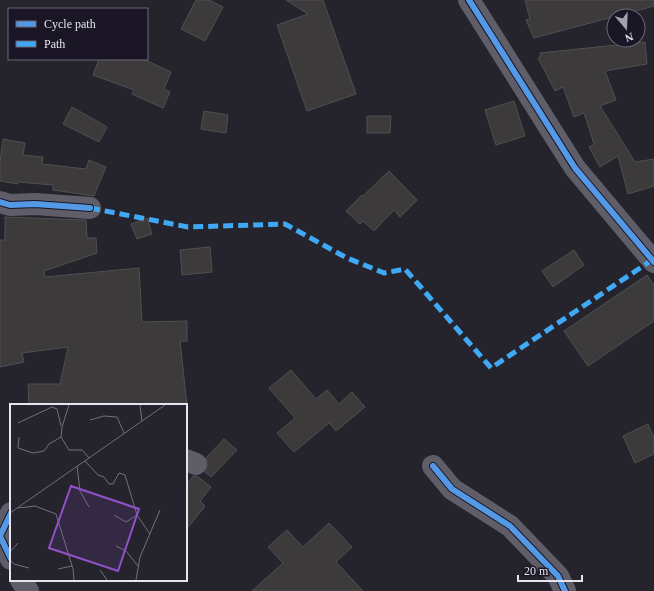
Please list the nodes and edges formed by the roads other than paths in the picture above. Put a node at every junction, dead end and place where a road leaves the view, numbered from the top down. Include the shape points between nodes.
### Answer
1 (468, 0) edge
2 (0, 202) edge
3 (90, 208) dead end
4 (654, 262) edge
5 (433, 466) dead end
6 (10, 514) edge
7 (10, 557) edge
8 (22, 581) edge
9 (28, 591) edge
10 (565, 591) edge

1 - 4 street via 575,168
2 - 3 street via 10,205
5 - 10 street via 452,489 510,526 558,576
6 - 7 street via 0,536
8 - 9 street

